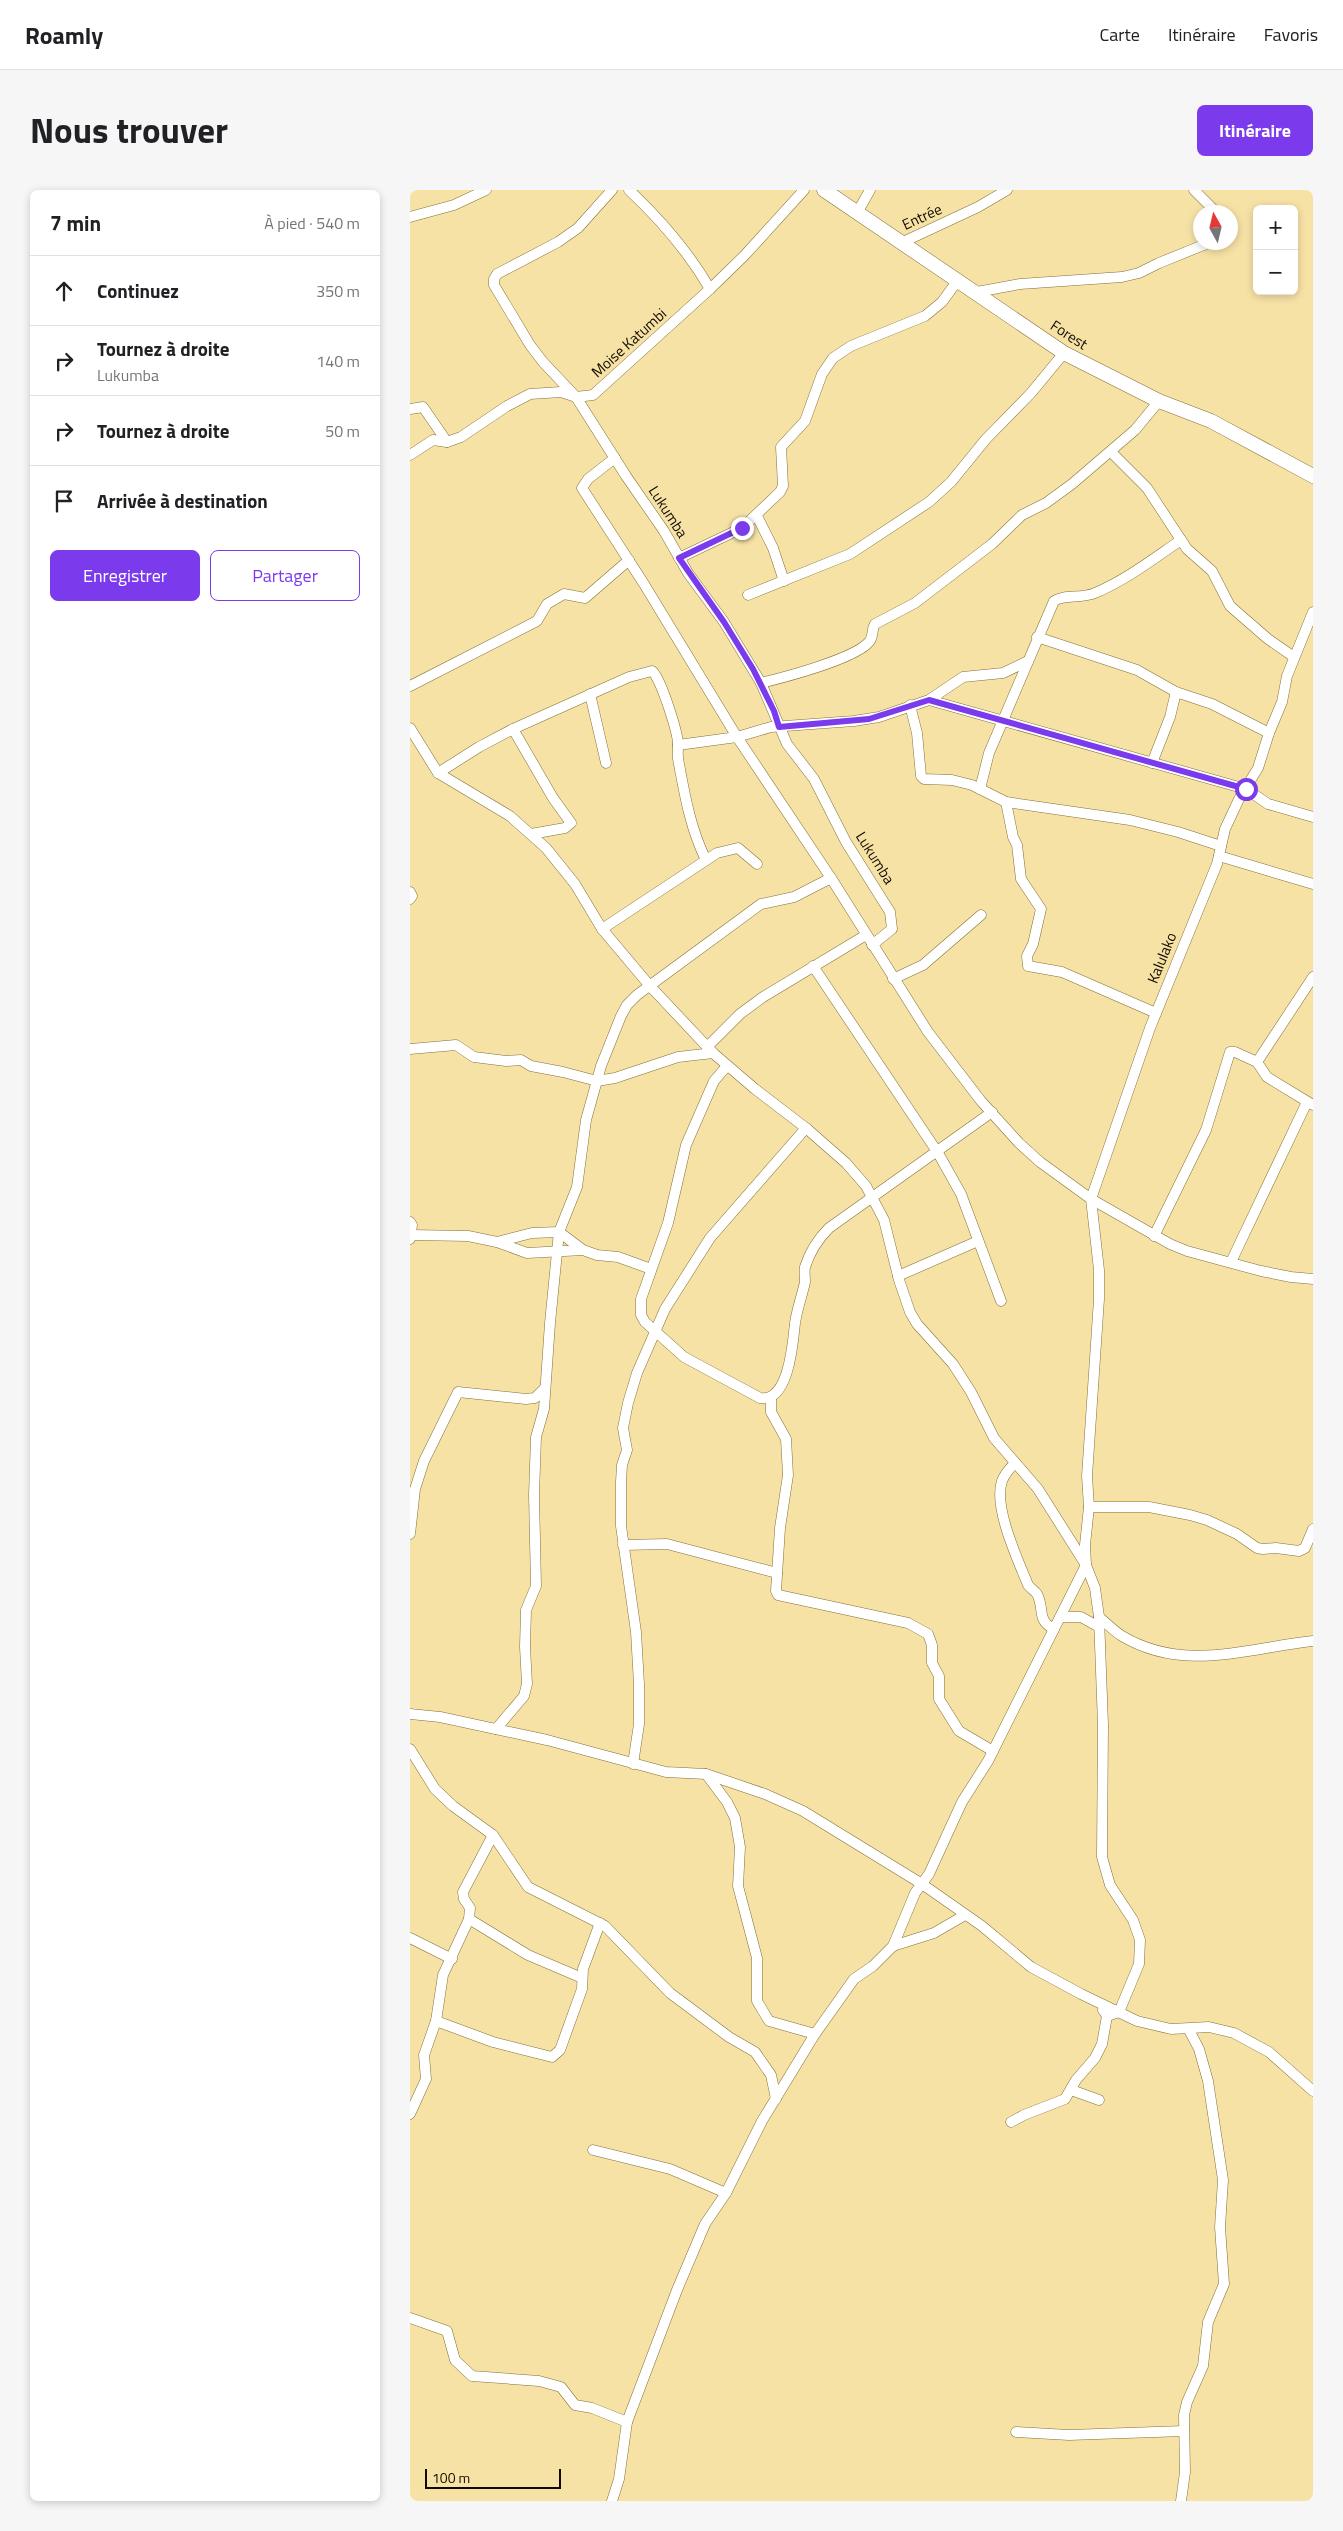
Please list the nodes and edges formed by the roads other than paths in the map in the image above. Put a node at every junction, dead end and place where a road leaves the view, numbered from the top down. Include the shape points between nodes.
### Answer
1 (486, 190) edge
2 (612, 190) edge
3 (629, 190) edge
4 (804, 190) edge
5 (824, 190) edge
6 (870, 190) edge
7 (1007, 190) edge
8 (1194, 190) edge
9 (1209, 205) edge
10 (858, 213) junction
11 (410, 217) edge
12 (903, 242) junction
13 (1193, 249) edge
14 (958, 280) junction
15 (710, 289) junction
16 (978, 292) junction
17 (1064, 353) junction
18 (576, 397) junction
19 (1159, 401) junction
20 (410, 409) edge
21 (447, 442) junction
22 (1111, 452) junction
23 (410, 455) edge
24 (615, 458) junction
25 (1313, 476) edge
26 (757, 516) junction
27 (1181, 540) junction
28 (679, 558) junction
29 (629, 560) junction
30 (784, 581) junction
31 (748, 595) dead end
32 (1313, 612) edge
33 (1037, 637) junction
34 (1294, 657) junction
35 (1028, 661) junction
36 (761, 683) junction
37 (410, 686) edge
38 (1176, 692) junction
39 (590, 694) junction
40 (929, 700) junction
41 (910, 706) junction
42 (1004, 721) junction
43 (779, 727) junction
44 (410, 728) edge
45 (513, 729) junction
46 (1269, 733) junction
47 (737, 737) junction
48 (678, 745) junction
49 (606, 763) dead end
50 (1152, 763) junction
51 (438, 773) junction
52 (980, 789) junction
53 (1246, 789) junction
54 (1006, 802) junction
55 (1313, 817) edge
56 (531, 834) junction
57 (1220, 851) junction
58 (706, 860) junction
59 (758, 864) dead end
60 (830, 878) junction
61 (1313, 884) edge
62 (410, 892) edge
63 (410, 899) edge
64 (981, 915) dead end
65 (602, 929) junction
66 (866, 935) junction
67 (872, 945) junction
68 (813, 966) junction
69 (1313, 977) edge
70 (893, 978) junction
71 (650, 986) junction
72 (1156, 1013) junction
73 (410, 1048) edge
74 (710, 1050) junction
75 (1257, 1062) junction
76 (727, 1066) junction
77 (596, 1081) junction
78 (1310, 1104) edge
79 (992, 1112) junction
80 (806, 1128) junction
81 (938, 1153) junction
82 (874, 1197) junction
83 (1091, 1199) junction
84 (410, 1222) edge
85 (559, 1232) junction
86 (1154, 1236) junction
87 (410, 1237) edge
88 (978, 1241) junction
89 (497, 1242) junction
90 (582, 1250) junction
91 (558, 1252) junction
92 (1231, 1262) junction
93 (651, 1269) junction
94 (898, 1276) junction
95 (1313, 1279) edge
96 (1001, 1301) dead end
97 (655, 1330) junction
98 (545, 1388) junction
99 (771, 1397) junction
100 (1015, 1463) junction
101 (1089, 1507) junction
102 (1313, 1529) edge
103 (410, 1534) edge
104 (623, 1545) junction
105 (1086, 1565) junction
106 (777, 1573) junction
107 (1060, 1617) junction
108 (1099, 1622) junction
109 (1054, 1629) junction
110 (1313, 1641) edge
111 (410, 1714) edge
112 (496, 1729) junction
113 (410, 1749) edge
114 (993, 1751) junction
115 (633, 1764) junction
116 (706, 1774) junction
117 (493, 1835) junction
118 (922, 1884) junction
119 (965, 1915) junction
120 (468, 1919) junction
121 (600, 1923) junction
122 (410, 1938) edge
123 (893, 1946) junction
124 (452, 1958) junction
125 (582, 1978) junction
126 (1101, 2004) junction
127 (1118, 2012) junction
128 (1107, 2016) junction
129 (436, 2021) junction
130 (1189, 2030) junction
131 (815, 2034) junction
132 (1071, 2091) junction
133 (1313, 2091) edge
134 (776, 2099) junction
135 (1099, 2100) dead end
136 (410, 2114) edge
137 (1011, 2122) dead end
138 (593, 2150) dead end
139 (726, 2193) junction
140 (410, 2318) edge
141 (627, 2422) junction
142 (1184, 2431) junction
143 (1016, 2432) dead end
144 (612, 2501) edge
145 (1181, 2501) edge

1 - 11 street via 454,205
2 - 18 street, Lukumba via 578,228 497,274 494,279 494,285 530,345
3 - 15 street via 665,225
4 - 15 street, Moise Katumbi
5 - 10 street, Forest
6 - 10 street
7 - 12 street, Entrée
8 - 9 street
10 - 12 street, Forest
12 - 14 street, Forest
13 - 16 street via 1122,277 1020,284
14 - 16 street, Forest
14 - 26 street via 942,302 925,316 851,346 833,358 822,374 805,421 781,446 782,489
15 - 18 street, Moise Katumbi via 608,384 587,397
16 - 17 street, Forest
17 - 19 street, Forest
17 - 30 street via 1031,394 929,502 850,554
18 - 21 street, Moise Katumbi via 562,392 530,394 472,431
18 - 24 street, Lukumba
19 - 22 street
19 - 25 street, Forest via 1211,421
20 - 21 street via 423,407
21 - 23 street, Moise Katumbi via 433,440
22 - 27 street via 1147,488
22 - 36 street via 1046,503 1022,514 992,544 915,603 875,624 871,640 860,649 793,675
24 - 28 street, Lukumba
24 - 29 street via 588,479 582,488
26 - 28 street via 742,528
26 - 30 street via 773,548
27 - 33 street via 1094,594 1054,601
27 - 34 street via 1212,571 1230,606
28 - 36 street, Lukumba via 724,622
29 - 37 street via 585,598 564,594 547,604 537,621
29 - 47 street
30 - 31 street
32 - 34 street, Kalulako
33 - 35 street
33 - 38 street via 1137,670
34 - 46 street, Kalulako via 1282,702
35 - 40 street via 1003,672 963,677
35 - 42 street
36 - 43 street, Lukumba
38 - 46 street via 1212,704
38 - 50 street
39 - 45 street
39 - 48 street via 652,670 658,676
39 - 49 street
40 - 41 street
40 - 42 street
41 - 43 street via 869,719
41 - 52 street via 918,734 921,776 952,780
42 - 50 street
42 - 52 street via 989,753
43 - 47 street
43 - 67 street, Lukumba via 787,744 814,779 846,842 890,912 892,929
44 - 51 street
45 - 51 street
45 - 56 street via 571,823 565,828
46 - 53 street, Kalulako via 1258,768
47 - 48 street
47 - 60 street
48 - 58 street via 678,763 691,820
50 - 53 street
51 - 56 street via 505,813
52 - 54 street
53 - 55 street via 1268,804
53 - 57 street, Kalulako via 1229,819
54 - 57 street via 1130,820 1178,832
54 - 72 street via 1017,845 1021,879 1041,909 1027,956 1028,966 1062,972
56 - 65 street via 560,863
57 - 61 street
57 - 72 street, Kalulako
58 - 59 street via 717,852 738,848
58 - 65 street
60 - 66 street
60 - 71 street via 794,897 761,904
62 - 63 street
64 - 70 street via 923,965
65 - 71 street
66 - 67 street
66 - 68 street
67 - 70 street
68 - 74 street via 740,1014
68 - 81 street
69 - 75 street
70 - 79 street via 946,1058
71 - 74 street
71 - 77 street via 627,1005
72 - 83 street, Kalulako
73 - 77 street via 456,1045 474,1057 520,1060 532,1066
74 - 76 street
74 - 77 street
75 - 78 street via 1267,1077
75 - 86 street via 1230,1052 1206,1130
76 - 80 street
76 - 93 street via 714,1081 686,1145 668,1223
77 - 85 street via 586,1120 577,1187
78 - 92 street
79 - 81 street
79 - 83 street via 1040,1162
80 - 82 street via 846,1162
80 - 97 street via 710,1238
81 - 82 street
81 - 88 street via 961,1194
82 - 94 street via 884,1220
82 - 99 street via 829,1228 816,1242 805,1267 791,1359 778,1391
83 - 86 street
83 - 101 street via 1099,1299 1087,1476
84 - 87 street
85 - 89 street
85 - 90 street
85 - 91 street
86 - 92 street via 1187,1251
87 - 89 street via 460,1235
88 - 94 street
88 - 96 street
89 - 91 street via 527,1253
90 - 91 street
90 - 93 street via 618,1257
91 - 98 street
92 - 95 street via 1291,1278
93 - 97 street via 641,1309 642,1319
94 - 100 street via 917,1324 953,1364 994,1438
97 - 99 street via 684,1357 760,1398
97 - 104 street via 637,1372 624,1419 627,1450 621,1482
98 - 103 street via 535,1398 526,1399 458,1392 424,1460 415,1489
98 - 112 street via 544,1409 536,1437 536,1586 526,1610 528,1684 524,1696
99 - 106 street via 771,1412 786,1439 788,1458
100 - 105 street via 1038,1489
100 - 109 street via 1001,1483 1001,1508 1028,1585 1037,1594 1043,1620
101 - 102 street via 1149,1507 1190,1515 1207,1520 1263,1549 1299,1551 1305,1548
101 - 105 street
104 - 106 street via 667,1544
104 - 115 street via 636,1632 639,1684 639,1724
105 - 107 street
105 - 108 street via 1095,1588
106 - 114 street via 778,1595 908,1623 928,1634 932,1663 939,1676 940,1699 959,1731
107 - 108 street via 1081,1617
107 - 109 street
108 - 110 street via 1135,1644 1184,1657 1203,1658
108 - 127 street via 1103,1725 1102,1857 1110,1885 1133,1920 1140,1949 1136,1973
109 - 114 street
111 - 112 street
112 - 115 street
113 - 117 street via 435,1788
114 - 118 street via 957,1811
115 - 116 street via 666,1772
116 - 118 street via 803,1811
116 - 131 street via 735,1818 740,1848 738,1886 757,1958 757,2001 763,2014 774,2024
117 - 120 street via 463,1892 470,1908
117 - 121 street via 528,1888
118 - 119 street
118 - 123 street via 915,1893
119 - 123 street via 934,1933
119 - 126 street via 1031,1966
120 - 124 street
120 - 125 street via 528,1955
121 - 125 street
121 - 134 street via 613,1932 670,1993 729,2037 755,2052 771,2075
122 - 124 street
123 - 131 street via 854,1979
124 - 129 street via 443,1975
125 - 129 street via 582,1989 560,2050 552,2057 494,2042
126 - 127 street
126 - 128 street
127 - 128 street
127 - 130 street via 1137,2020
128 - 132 street via 1099,2051
129 - 136 street via 424,2055 424,2085
130 - 133 street via 1223,2029 1246,2038 1269,2052
130 - 142 street via 1208,2081 1223,2180 1220,2227 1224,2284 1208,2322 1202,2366 1187,2402
131 - 134 street
132 - 135 street
132 - 137 street via 1064,2099
134 - 139 street
138 - 139 street via 670,2169
139 - 141 street via 705,2224 688,2261
140 - 141 street via 448,2331 455,2360 472,2376 539,2381 561,2387 575,2405
141 - 144 street via 619,2479
142 - 143 street via 1069,2435
142 - 145 street via 1185,2472

